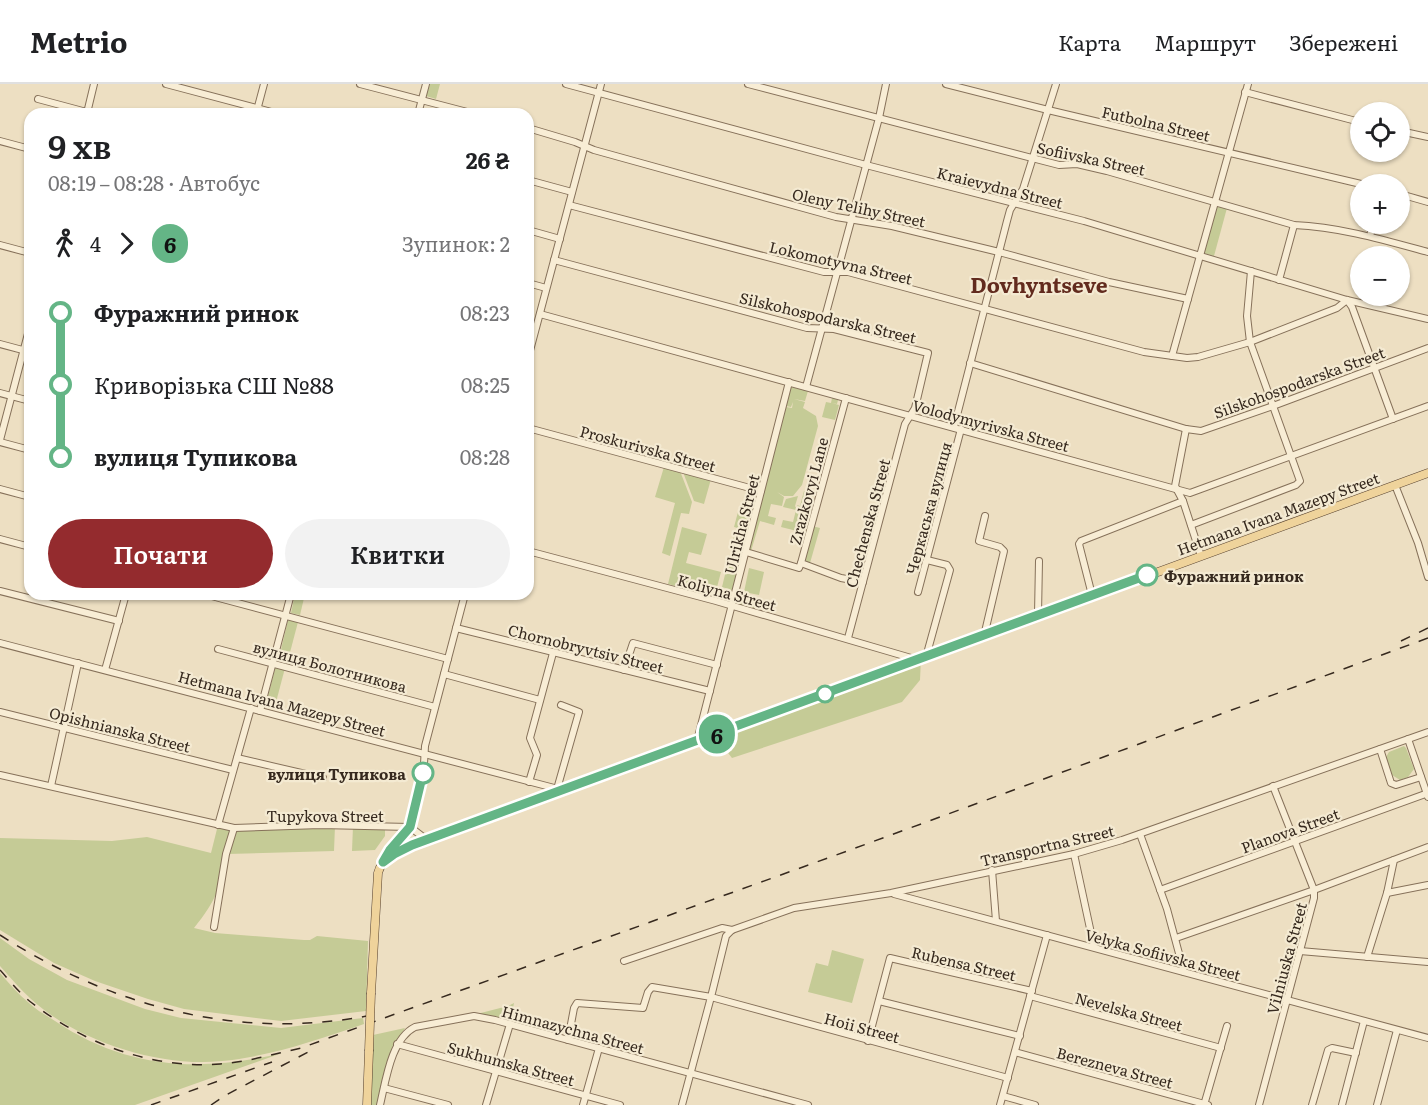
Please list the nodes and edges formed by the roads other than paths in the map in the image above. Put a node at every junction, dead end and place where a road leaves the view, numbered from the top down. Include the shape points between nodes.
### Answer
1 (94, 84) edge
2 (166, 84) edge
3 (264, 84) edge
4 (360, 84) edge
5 (426, 84) edge
6 (566, 84) edge
7 (601, 84) edge
8 (748, 84) edge
9 (886, 84) edge
10 (946, 84) edge
11 (1056, 84) edge
12 (1248, 84) edge
13 (1245, 92) junction
14 (599, 93) junction
15 (38, 99) dead end
16 (422, 100) junction
17 (71, 108) edge
18 (90, 108) edge
19 (247, 108) edge
20 (258, 108) edge
21 (420, 108) edge
22 (452, 108) edge
23 (1048, 110) junction
24 (879, 118) junction
25 (1350, 119) edge
26 (534, 130) edge
27 (1410, 133) edge
28 (1428, 137) edge
29 (0, 141) edge
30 (585, 145) junction
31 (24, 147) edge
32 (1228, 152) junction
33 (1032, 158) junction
34 (866, 165) junction
35 (1350, 181) edge
36 (534, 182) edge
37 (572, 192) junction
38 (1410, 197) edge
39 (1428, 202) edge
40 (1014, 203) junction
41 (1215, 203) junction
42 (569, 205) junction
43 (851, 220) junction
44 (1294, 225) junction
45 (534, 232) edge
46 (1370, 236) joint
47 (560, 239) junction
48 (0, 245) edge
49 (24, 251) edge
50 (999, 252) junction
51 (1428, 252) edge
52 (1200, 256) junction
53 (554, 260) junction
54 (1251, 271) junction
55 (837, 272) junction
56 (1279, 280) junction
57 (534, 285) edge
58 (546, 288) junction
59 (1188, 299) junction
60 (1347, 300) junction
61 (984, 309) junction
62 (540, 314) junction
63 (1428, 319) edge
64 (822, 328) junction
65 (534, 329) edge
66 (1250, 342) junction
67 (0, 344) edge
68 (1428, 348) edge
69 (24, 350) edge
70 (1172, 357) junction
71 (24, 360) edge
72 (970, 363) junction
73 (1374, 368) junction
74 (789, 382) junction
75 (806, 387) junction
76 (0, 393) edge
77 (11, 397) junction
78 (846, 398) junction
79 (24, 400) edge
80 (1273, 406) junction
81 (1428, 406) edge
82 (912, 416) junction
83 (1393, 419) junction
84 (957, 428) junction
85 (1186, 429) junction
86 (534, 430) edge
87 (0, 441) edge
88 (24, 448) edge
89 (1291, 456) junction
90 (1428, 473) edge
91 (1395, 485) junction
92 (1176, 488) junction
93 (0, 489) edge
94 (761, 491) junction
95 (24, 496) edge
96 (1183, 501) junction
97 (985, 516) dead end
98 (1191, 525) junction
99 (0, 539) edge
100 (24, 546) edge
101 (746, 552) junction
102 (534, 553) edge
103 (1201, 556) junction
104 (927, 560) junction
105 (1039, 561) dead end
106 (801, 563) junction
107 (1428, 577) edge
108 (863, 582) junction
109 (0, 591) edge
110 (918, 592) dead end
111 (1092, 595) junction
112 (24, 597) edge
113 (36, 600) edge
114 (124, 600) edge
115 (227, 600) edge
116 (289, 600) edge
117 (463, 600) edge
118 (733, 606) junction
119 (1038, 614) junction
120 (285, 615) junction
121 (119, 621) junction
122 (456, 628) junction
123 (984, 636) junction
124 (848, 638) junction
125 (0, 643) edge
126 (218, 649) dead end
127 (553, 653) junction
128 (922, 658) junction
129 (448, 659) junction
130 (78, 663) junction
131 (272, 663) junction
132 (717, 664) junction
133 (105, 670) junction
134 (624, 670) junction
135 (444, 674) junction
136 (710, 691) junction
137 (540, 700) junction
138 (561, 705) dead end
139 (435, 707) junction
140 (251, 708) junction
141 (260, 711) junction
142 (0, 712) edge
143 (63, 726) junction
144 (1428, 732) edge
145 (1408, 739) junction
146 (697, 741) junction
147 (1380, 749) junction
148 (424, 755) junction
149 (237, 758) junction
150 (233, 770) junction
151 (0, 775) edge
152 (1421, 777) junction
153 (323, 778) dead end
154 (529, 782) junction
155 (51, 786) junction
156 (1273, 786) junction
157 (560, 789) junction
158 (1428, 794) edge
159 (218, 825) junction
160 (410, 827) junction
161 (234, 828) junction
162 (1140, 834) junction
163 (427, 840) junction
164 (1295, 841) junction
165 (1428, 847) edge
166 (1074, 854) junction
167 (1394, 860) junction
168 (383, 862) junction
169 (992, 870) junction
170 (1428, 885) edge
171 (1160, 890) junction
172 (1314, 890) junction
173 (891, 893) junction
174 (1387, 893) junction
175 (996, 921) junction
176 (214, 927) dead end
177 (732, 930) junction
178 (1047, 935) junction
179 (1176, 938) junction
180 (1094, 947) junction
181 (1300, 951) junction
182 (1367, 957) junction
183 (624, 961) dead end
184 (1428, 962) edge
185 (1184, 972) junction
186 (1031, 994) junction
187 (711, 997) junction
188 (879, 1000) junction
189 (1287, 1000) junction
190 (1364, 1021) junction
191 (510, 1024) junction
192 (1227, 1026) dead end
193 (1398, 1030) junction
194 (1020, 1036) junction
195 (1428, 1038) edge
196 (568, 1040) junction
197 (868, 1041) junction
198 (397, 1044) junction
199 (599, 1048) junction
200 (1221, 1048) junction
201 (1015, 1052) junction
202 (1356, 1053) junction
203 (496, 1071) junction
204 (690, 1073) junction
205 (1008, 1078) junction
206 (384, 1088) junction
207 (586, 1096) junction
208 (1003, 1096) junction
209 (779, 1097) junction
210 (368, 1105) edge
211 (381, 1105) edge
212 (448, 1105) edge
213 (486, 1105) edge
214 (583, 1105) edge
215 (620, 1105) edge
216 (682, 1105) edge
217 (777, 1105) edge
218 (808, 1105) edge
219 (1000, 1105) edge
220 (1035, 1105) edge
221 (1206, 1105) edge
222 (1259, 1105) edge
223 (1312, 1105) edge
224 (1342, 1105) edge
225 (1377, 1105) edge

1 - 18 street
2 - 19 street
3 - 20 street
4 - 16 street
5 - 16 street
6 - 14 street, Kraievydna Street
7 - 14 street
8 - 24 street, Sofiivska Street
9 - 24 street
10 - 23 street, Futbolna Street
11 - 23 street, Черкаська вулиця
12 - 13 street
13 - 25 street
13 - 32 street
14 - 30 street
14 - 34 street, Kraievydna Street
15 - 17 street
16 - 21 street
16 - 22 street
23 - 32 street, Futbolna Street
23 - 33 street, Черкаська вулиця
24 - 33 street, Sofiivska Street
24 - 34 street
26 - 30 street, Oleny Telihy Street
27 - 28 street
29 - 31 street
30 - 37 street
30 - 43 street, Oleny Telihy Street
32 - 35 street, Futbolna Street
32 - 41 street
33 - 40 street, Черкаська вулиця via 1023,189
33 - 41 street, Sofiivska Street via 1107,171
34 - 40 street, Kraievydna Street
34 - 43 street
36 - 37 street
37 - 42 street
38 - 39 street
40 - 50 street, Черкаська вулиця
40 - 52 street, Kraievydna Street
41 - 44 street, Sofiivska Street
41 - 52 street
42 - 47 street
42 - 55 street, Lokomotyvna Street via 824,272
43 - 50 street, Oleny Telihy Street
43 - 55 street
44 - 46 street, Sofiivska Street
44 - 56 street
45 - 47 street
46 - 51 street, Sofiivska Street
47 - 53 street
48 - 49 street
50 - 59 street, Oleny Telihy Street
50 - 61 street, Черкаська вулиця
52 - 54 street, Kraievydna Street
52 - 59 street
53 - 58 street
53 - 64 street, Silskohospodarska Street via 807,328
54 - 56 street, Kraievydna Street
54 - 66 street via 1247,316
55 - 61 street, Lokomotyvna Street
55 - 64 street
56 - 60 street, Kraievydna Street
57 - 58 street
58 - 62 street
59 - 70 street
60 - 63 street, Kraievydna Street
60 - 66 street, Lokomotyvna Street via 1337,308
60 - 73 street
61 - 70 street, Lokomotyvna Street
61 - 72 street, Черкаська вулиця
62 - 65 street
62 - 74 street, Volodymyrivska Street
64 - 75 street
64 - 82 street, Silskohospodarska Street via 928,353
66 - 70 street, Lokomotyvna Street via 1198,357
66 - 80 street
67 - 69 street
68 - 73 street, Silskohospodarska Street
71 - 77 street
72 - 84 street, Черкаська вулиця
72 - 85 street, Silskohospodarska Street
73 - 80 street, Silskohospodarska Street
73 - 83 street
74 - 75 street, Volodymyrivska Street
74 - 94 street, Ulrikha Street
75 - 78 street, Volodymyrivska Street
76 - 77 street
77 - 79 street
77 - 87 street
78 - 82 street, Volodymyrivska Street
78 - 106 street, Zrazkovyi Lane
80 - 85 street, Silskohospodarska Street via 1201,431
80 - 89 street
81 - 83 street, Volodymyrivska Street
82 - 84 street, Volodymyrivska Street
82 - 108 street, Chechenska Street via 905,424
83 - 89 street, Volodymyrivska Street
84 - 92 street, Volodymyrivska Street
84 - 104 street, Черкаська вулиця
85 - 92 street
86 - 94 street, Proskurivska Street
87 - 88 street
89 - 92 street, Volodymyrivska Street via 1190,493
89 - 98 street via 1299,484
90 - 91 main road, Hetmana Ivana Mazepy Street
91 - 103 main road, Hetmana Ivana Mazepy Street
91 - 107 street
92 - 96 street
93 - 95 street
94 - 101 street, Ulrikha Street
96 - 98 street
96 - 111 street via 1081,541
97 - 123 street via 979,541 1004,551
98 - 103 street
99 - 100 street
101 - 106 street via 799,568
101 - 118 street, Ulrikha Street
102 - 118 street, Koliyna Street
103 - 111 main road, Hetmana Ivana Mazepy Street
104 - 110 street, Черкаська вулиця
104 - 128 street via 947,565 950,570
105 - 119 street
106 - 108 street, Zrazkovyi Lane
108 - 124 street, Chechenska Street
109 - 112 street
111 - 119 main road, Hetmana Ivana Mazepy Street
113 - 121 street
114 - 121 street
115 - 120 street
116 - 120 street
117 - 122 street
118 - 124 street, Koliyna Street
118 - 132 street, Ulrikha Street
119 - 123 main road, Hetmana Ivana Mazepy Street
120 - 129 street
120 - 131 street
121 - 133 street
122 - 127 street, Chornobryvtsiv Street
122 - 129 street
123 - 128 main road, Hetmana Ivana Mazepy Street
124 - 128 street, Koliyna Street
125 - 130 street, Hetmana Ivana Mazepy Street
126 - 131 street, вулиця Болотникова
127 - 134 street, Chornobryvtsiv Street
127 - 137 street
128 - 146 main road, Hetmana Ivana Mazepy Street
129 - 135 street
130 - 133 street, Hetmana Ivana Mazepy Street
130 - 143 street
131 - 139 street, вулиця Болотникова
131 - 141 street
132 - 134 street via 633,643
132 - 136 street, Ulrikha Street
133 - 140 street, Hetmana Ivana Mazepy Street
134 - 136 street, Chornobryvtsiv Street
135 - 137 street
135 - 139 street
136 - 146 street, Ulrikha Street
137 - 154 street via 530,738 537,755
138 - 157 street via 579,712
139 - 148 street
140 - 141 street, Hetmana Ivana Mazepy Street
140 - 149 street
141 - 148 street, Hetmana Ivana Mazepy Street
142 - 143 street, Opishnianska Street
143 - 150 street, Opishnianska Street
143 - 155 street
144 - 145 street, Transportna Street
145 - 147 street, Transportna Street
145 - 152 street
146 - 157 main road, Hetmana Ivana Mazepy Street
147 - 152 street via 1391,783
147 - 156 street, Transportna Street
148 - 154 street, Hetmana Ivana Mazepy Street
148 - 160 street
149 - 150 street
149 - 153 street
150 - 159 street
151 - 155 street, Tupykova Street
152 - 158 street
154 - 157 street, Hetmana Ivana Mazepy Street
155 - 159 street, Tupykova Street
156 - 162 street, Transportna Street
156 - 164 street, Vilniuska Street
157 - 163 main road, Hetmana Ivana Mazepy Street
158 - 164 street, Planova Street
159 - 161 street, Tupykova Street
160 - 161 street, Tupykova Street
160 - 163 street
160 - 168 street
161 - 176 street
162 - 166 street, Transportna Street
162 - 171 street
163 - 168 main road, Hetmana Ivana Mazepy Street
164 - 171 street, Planova Street
164 - 172 street, Vilniuska Street
165 - 167 street
166 - 169 street, Transportna Street
166 - 180 street
167 - 172 street
167 - 174 street
168 - 210 main road, bridge via 378,873
169 - 173 street, Transportna Street
169 - 175 street
170 - 174 street
171 - 179 street
172 - 179 street
172 - 181 street, Vilniuska Street
173 - 175 street, Velyka Sofiivska Street
173 - 177 street, Transportna Street via 794,908
174 - 182 street
175 - 178 street, Velyka Sofiivska Street
177 - 183 street, Transportna Street via 722,928
177 - 187 street via 726,936
178 - 180 street, Velyka Sofiivska Street
178 - 186 street
179 - 185 street
180 - 185 street, Velyka Sofiivska Street
181 - 182 street
181 - 189 street, Vilniuska Street
182 - 184 street
185 - 189 street, Velyka Sofiivska Street
186 - 188 street, Rubensa Street via 890,958
186 - 194 street
186 - 200 street, Nevelska Street
187 - 196 street, Hoii Street via 656,987 650,988 643,1008 579,1002 574,1008
187 - 197 street, Hoii Street
187 - 204 street
188 - 194 street
188 - 197 street
189 - 190 street, Velyka Sofiivska Street
189 - 222 street, Vilniuska Street
190 - 193 street, Velyka Sofiivska Street
190 - 202 street
191 - 196 street, Himnazychna Street
191 - 198 street, Himnazychna Street via 474,1017 435,1023 406,1031
191 - 203 street
192 - 200 street
193 - 195 street, Velyka Sofiivska Street
193 - 225 street
194 - 201 street
196 - 199 street, Himnazychna Street
197 - 205 street, Hoii Street
198 - 203 street, Sukhumska Street
198 - 206 street
199 - 204 street, Himnazychna Street
199 - 207 street
200 - 221 street
201 - 205 street
201 - 221 street, Berezneva Street
202 - 223 street via 1328,1050
202 - 224 street
203 - 207 street, Sukhumska Street
203 - 213 street
204 - 209 street, Himnazychna Street
204 - 216 street
205 - 208 street
206 - 211 street
206 - 212 street
207 - 214 street
207 - 215 street, Sukhumska Street
208 - 219 street
208 - 220 street
209 - 217 street
209 - 218 street, Himnazychna Street

